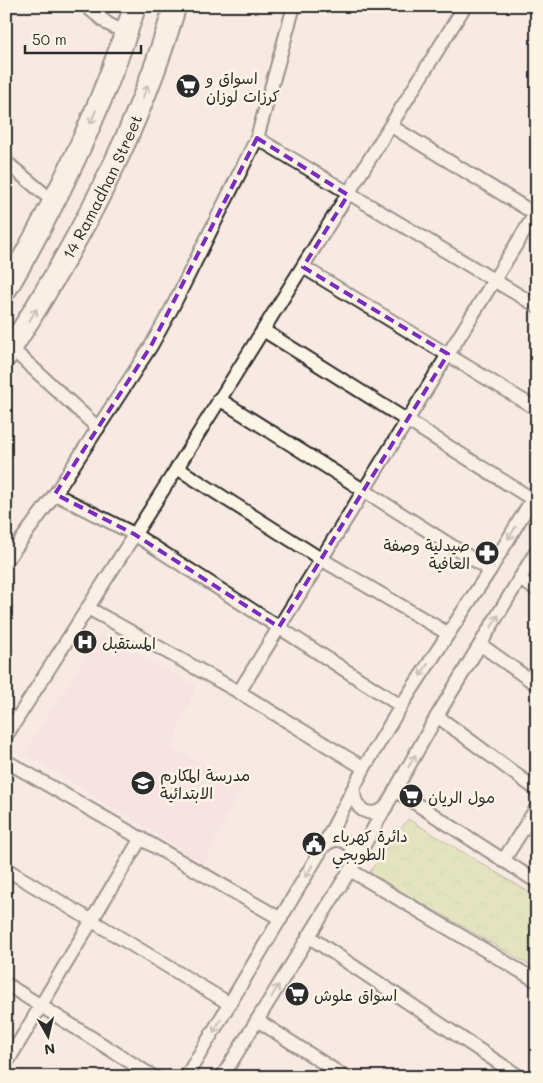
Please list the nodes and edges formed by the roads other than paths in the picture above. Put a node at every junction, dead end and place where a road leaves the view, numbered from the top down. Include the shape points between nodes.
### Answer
1 (86, 6) edge
2 (135, 6) edge
3 (175, 6) edge
4 (294, 6) edge
5 (465, 6) edge
6 (126, 33) junction
7 (392, 126) junction
8 (257, 138) junction
9 (6, 162) edge
10 (348, 195) junction
11 (54, 202) junction
12 (536, 214) edge
13 (303, 267) junction
14 (494, 280) junction
15 (6, 288) edge
16 (537, 306) edge
17 (263, 330) junction
18 (9, 352) edge
19 (448, 354) junction
20 (219, 399) junction
21 (537, 408) edge
22 (406, 421) junction
23 (98, 428) junction
24 (177, 468) junction
25 (364, 490) junction
26 (55, 494) junction
27 (534, 495) edge
28 (134, 534) junction
29 (537, 550) edge
30 (321, 559) junction
31 (6, 561) edge
32 (490, 570) junction
33 (519, 579) junction
34 (537, 590) edge
35 (88, 608) junction
36 (279, 627) junction
37 (447, 633) junction
38 (481, 645) junction
39 (537, 685) edge
40 (238, 692) junction
41 (402, 706) junction
42 (437, 716) junction
43 (6, 736) edge
44 (6, 761) edge
45 (364, 768) junction
46 (395, 790) junction
47 (537, 790) edge
48 (354, 792) junction
49 (386, 806) junction
50 (537, 807) edge
51 (141, 838) junction
52 (323, 847) junction
53 (503, 861) junction
54 (353, 865) junction
55 (6, 869) edge
56 (537, 882) edge
57 (281, 918) junction
58 (92, 920) junction
59 (308, 936) junction
60 (537, 982) edge
61 (6, 984) edge
62 (230, 1004) junction
63 (41, 1006) junction
64 (257, 1020) junction
65 (6, 1064) edge
66 (154, 1077) edge
67 (186, 1077) edge
68 (222, 1077) edge
69 (345, 1077) edge
70 (520, 1077) edge

1 - 6 street via 108,24
2 - 6 main road
18 -> 3 main road, 14 Ramadhan Street via 53,282 118,155 148,84
4 - 8 street
5 - 7 street
6 -> 11 main road
7 - 10 street
7 - 12 street
8 - 10 street
8 - 23 street via 151,346
9 - 11 street
10 - 13 street
10 - 14 street
11 - 15 main road
12 - 14 street
13 - 17 street
13 - 19 street
14 - 16 street
14 - 19 street
17 - 20 street
17 - 22 street
18 - 23 street
19 - 21 street
19 - 22 street
20 - 24 street
20 - 25 street
22 - 25 street
22 - 27 street
23 - 26 street
24 - 28 street
24 - 30 street
25 - 30 street
25 - 32 street
26 - 28 street
26 - 31 street
27 -> 32 street
28 - 35 street
28 - 36 street
29 - 33 street
30 - 36 street
30 - 37 street
32 - 37 street
33 - 34 street
38 -> 33 street
35 - 40 street
35 - 43 street
36 - 40 street
36 - 41 street
37 -> 41 street
38 - 39 street
38 - 42 street
40 - 45 street
41 - 45 street
46 -> 42 street
42 - 47 street
44 - 51 street
45 - 48 street
46 - 49 street
46 - 53 street
48 - 49 street via 358,807 364,812 372,813
48 - 52 street
49 - 54 street
50 - 53 street
51 - 57 street
51 - 58 street
52 - 54 street via 333,840 344,841 353,849
52 -> 57 street
53 - 56 street
54 - 59 street
54 - 60 street
55 - 58 street
57 - 62 street
58 - 62 street
58 - 63 street
64 -> 59 street
59 - 70 street
61 - 63 street
62 -> 67 street
63 - 65 street
63 - 66 street
64 - 68 street
64 - 69 street

